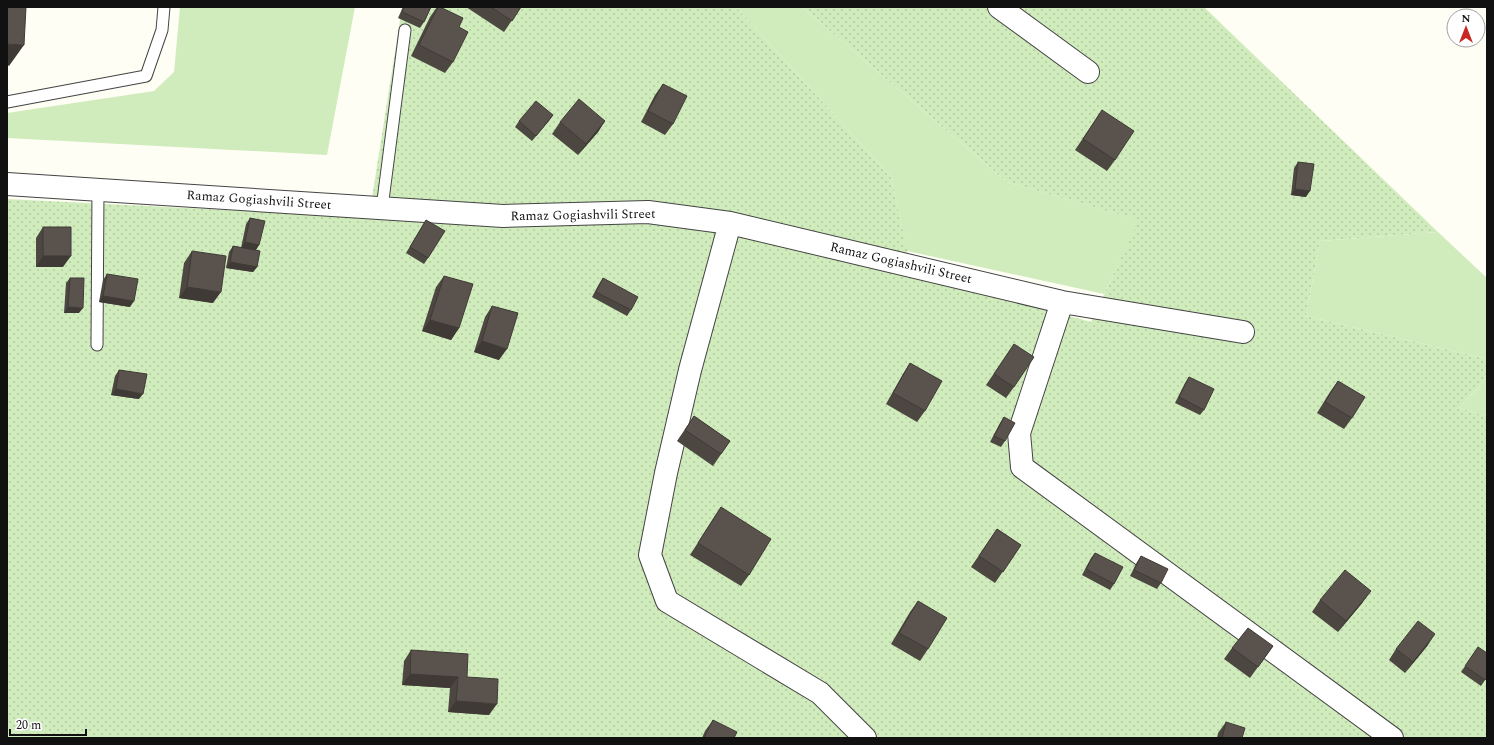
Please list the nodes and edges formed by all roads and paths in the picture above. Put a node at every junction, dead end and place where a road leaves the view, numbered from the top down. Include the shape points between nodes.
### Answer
1 (164, 7) edge
2 (999, 7) edge
3 (405, 30) dead end
4 (1088, 72) dead end
5 (7, 102) edge
6 (7, 184) edge
7 (98, 190) junction
8 (382, 208) junction
9 (730, 222) junction
10 (1062, 302) junction
11 (1243, 332) dead end
12 (97, 345) dead end
13 (865, 738) edge
14 (1392, 738) edge

1 - 5 lane via 162,30 146,76
2 - 4 street
3 - 8 lane
6 - 7 street, Ramaz Gogiashvili Street
7 - 8 street, Ramaz Gogiashvili Street
7 - 12 lane
8 - 9 street, Ramaz Gogiashvili Street via 503,216 648,212
9 - 10 street, Ramaz Gogiashvili Street
9 - 13 street via 687,385 650,554 667,601 820,693
10 - 11 street, Ramaz Gogiashvili Street
10 - 14 street via 1019,433 1022,467

